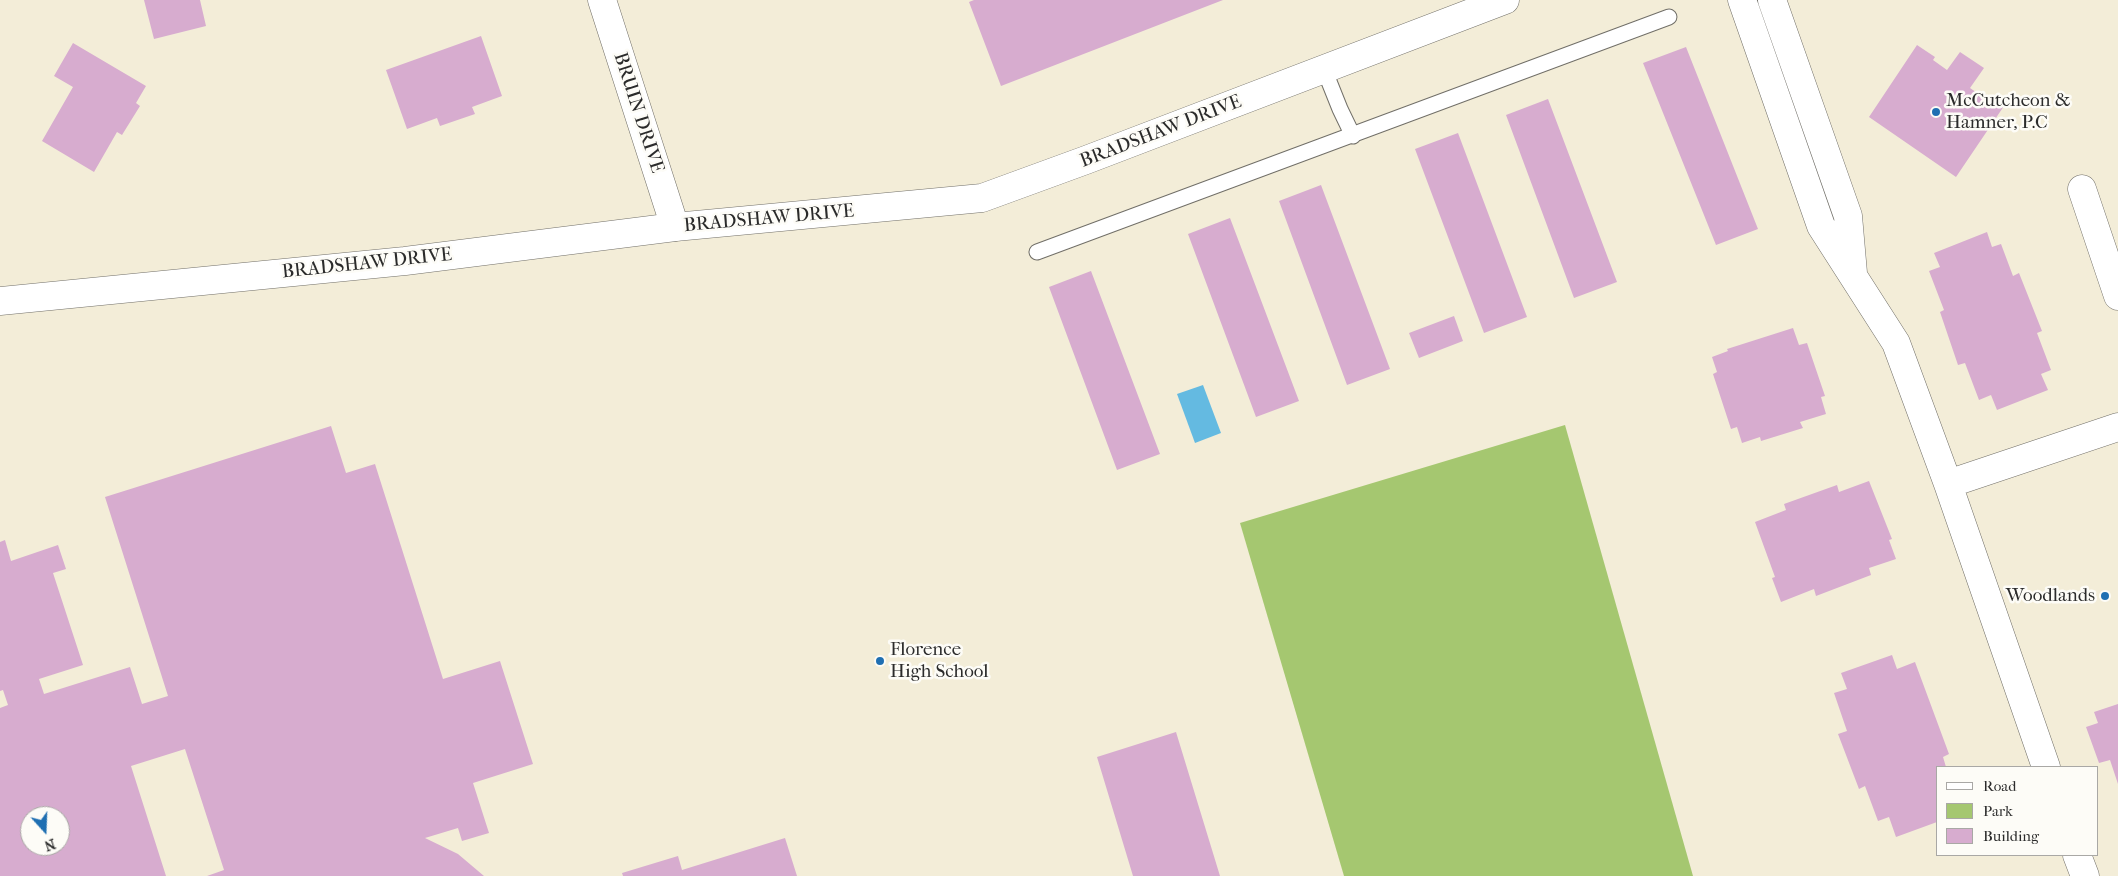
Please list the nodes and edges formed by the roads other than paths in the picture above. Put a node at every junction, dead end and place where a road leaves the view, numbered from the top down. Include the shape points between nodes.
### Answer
1 (602, 0) edge
2 (1505, 0) edge
3 (1742, 0) edge
4 (1772, 0) edge
5 (1669, 17) dead end
6 (1324, 69) junction
7 (1354, 136) junction
8 (2082, 189) dead end
9 (675, 227) junction
10 (1037, 252) dead end
11 (1854, 277) junction
12 (2118, 296) edge
13 (0, 301) edge
14 (2118, 427) edge
15 (1948, 484) junction
16 (2046, 766) edge
17 (2078, 856) edge
18 (2085, 876) edge

1 - 9 street, BRUIN DRIVE
2 - 6 street, BRADSHAW DRIVE
3 - 11 street via 1821,226
4 - 11 street via 1848,216
5 - 7 lane
6 - 7 lane
6 - 9 street, BRADSHAW DRIVE via 982,198
7 - 10 lane
8 - 12 street
9 - 13 street, BRADSHAW DRIVE via 405,261
11 - 15 street via 1896,343
14 - 15 street
15 - 16 street
17 - 18 street

